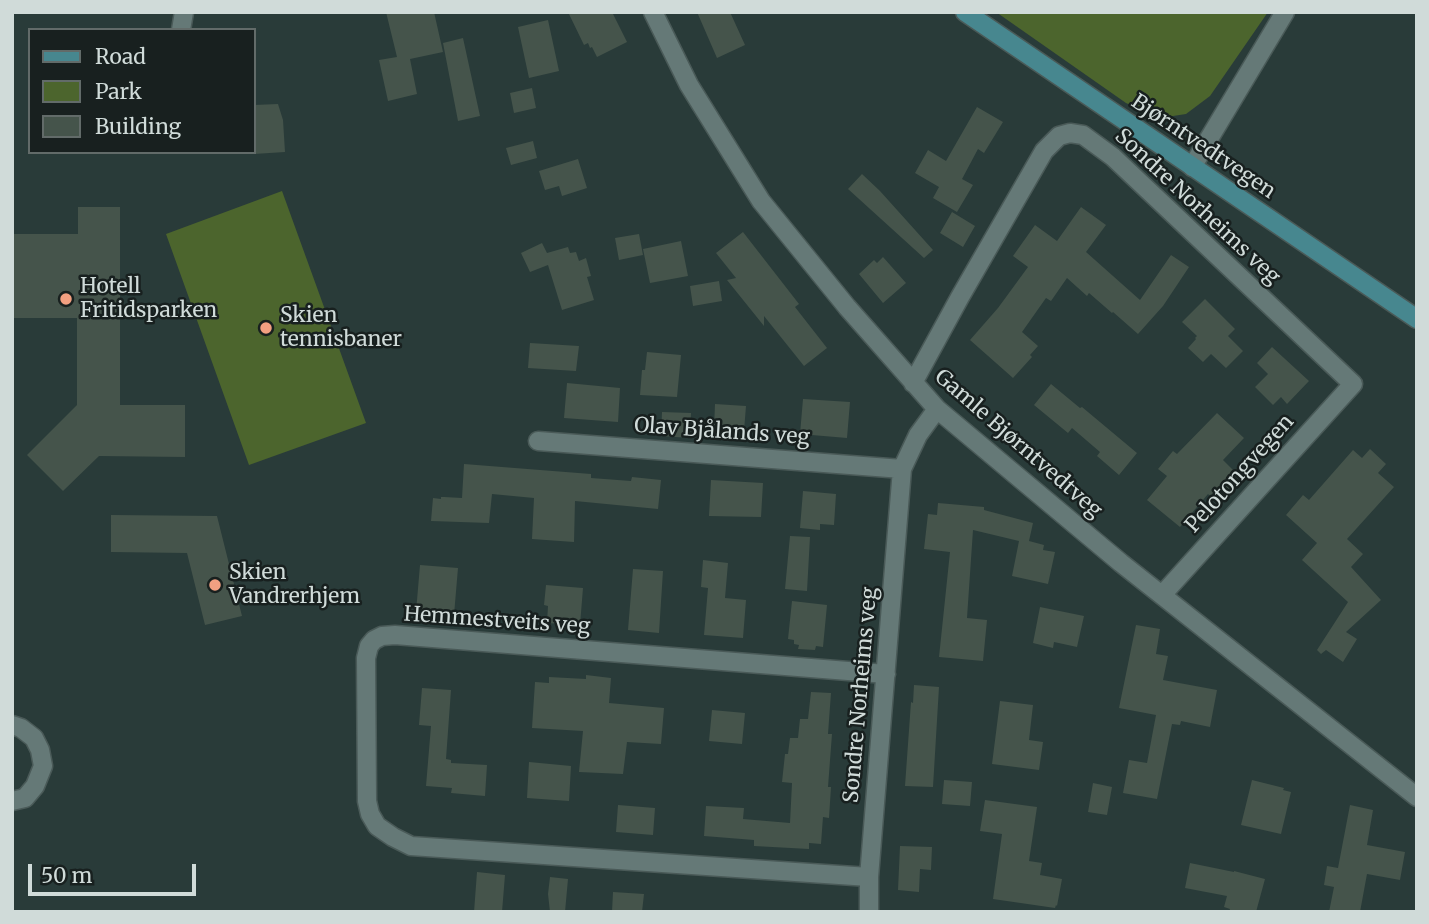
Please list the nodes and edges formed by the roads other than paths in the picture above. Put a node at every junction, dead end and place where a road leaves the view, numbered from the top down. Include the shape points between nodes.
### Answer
1 (653, 12) edge
2 (965, 12) edge
3 (1285, 12) edge
4 (1192, 167) junction
5 (1417, 319) edge
6 (913, 383) junction
7 (1353, 384) joint
8 (937, 409) junction
9 (538, 441) dead end
10 (902, 469) junction
11 (1162, 595) junction
12 (886, 674) junction
13 (12, 725) edge
14 (1417, 797) edge
15 (12, 802) edge
16 (869, 877) junction
17 (869, 912) edge

1 - 6 street, Gamle Bjørntvedtveg via 689,85 761,201
2 - 4 main road, Bjørntvedtvegen
3 - 4 street
4 - 5 main road, Bjørntvedtvegen
6 - 7 street, Sondre Norheims veg via 1044,151 1069,133 1083,135 1113,157
6 - 8 street, Gamle Bjørntvedtveg
7 - 11 street, Pelotongvegen
8 - 10 street, Sondre Norheims veg
8 - 11 street, Gamle Bjørntvedtveg
9 - 10 street, Olav Bjålands veg
10 - 12 street, Sondre Norheims veg
11 - 14 street, Gamle Bjørntvedtveg
12 - 16 street, Sondre Norheims veg
12 - 16 street, Hemmestveits veg via 395,635 374,640 366,658 370,814 377,826 411,846
13 - 15 street via 34,738 43,766 25,798
16 - 17 street, Sondre Norheims veg

